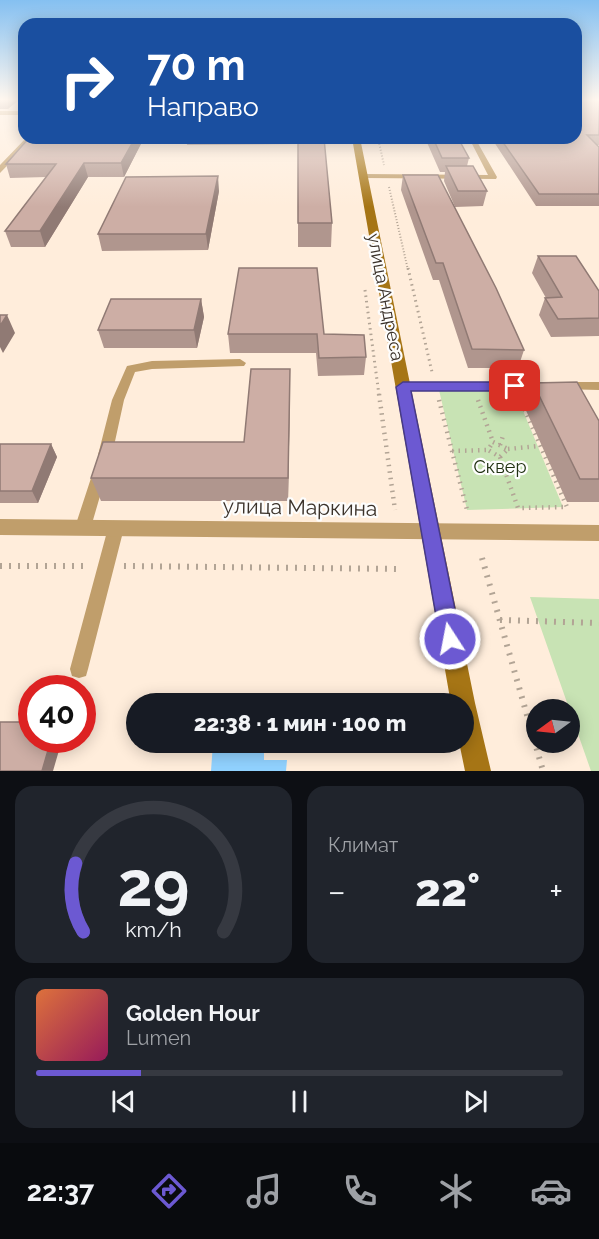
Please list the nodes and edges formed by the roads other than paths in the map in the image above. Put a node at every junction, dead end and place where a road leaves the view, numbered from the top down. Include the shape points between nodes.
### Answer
1 (24, 144) edge
2 (358, 144) edge
3 (475, 144) edge
4 (0, 170) edge
5 (363, 176) junction
6 (240, 363) dead end
7 (599, 386) edge
8 (403, 387) junction
9 (0, 527) edge
10 (83, 527) junction
11 (116, 528) junction
12 (429, 531) junction
13 (599, 533) edge
14 (79, 669) dead end
15 (461, 693) edge
16 (474, 753) edge
17 (478, 771) edge

1 - 4 street
2 - 5 street, улица Андреса
3 - 5 lane via 493,177
5 - 8 street, улица Андреса
6 - 10 lane via 152,364 131,369 122,385
7 - 8 lane
8 - 12 street, улица Андреса
9 - 10 street, улица Маркина
10 - 11 street, улица Маркина
11 - 12 street, улица Маркина
11 - 14 lane
12 - 13 street, улица Маркина
12 - 15 street, улица Андреса
16 - 17 street, улица Андреса

